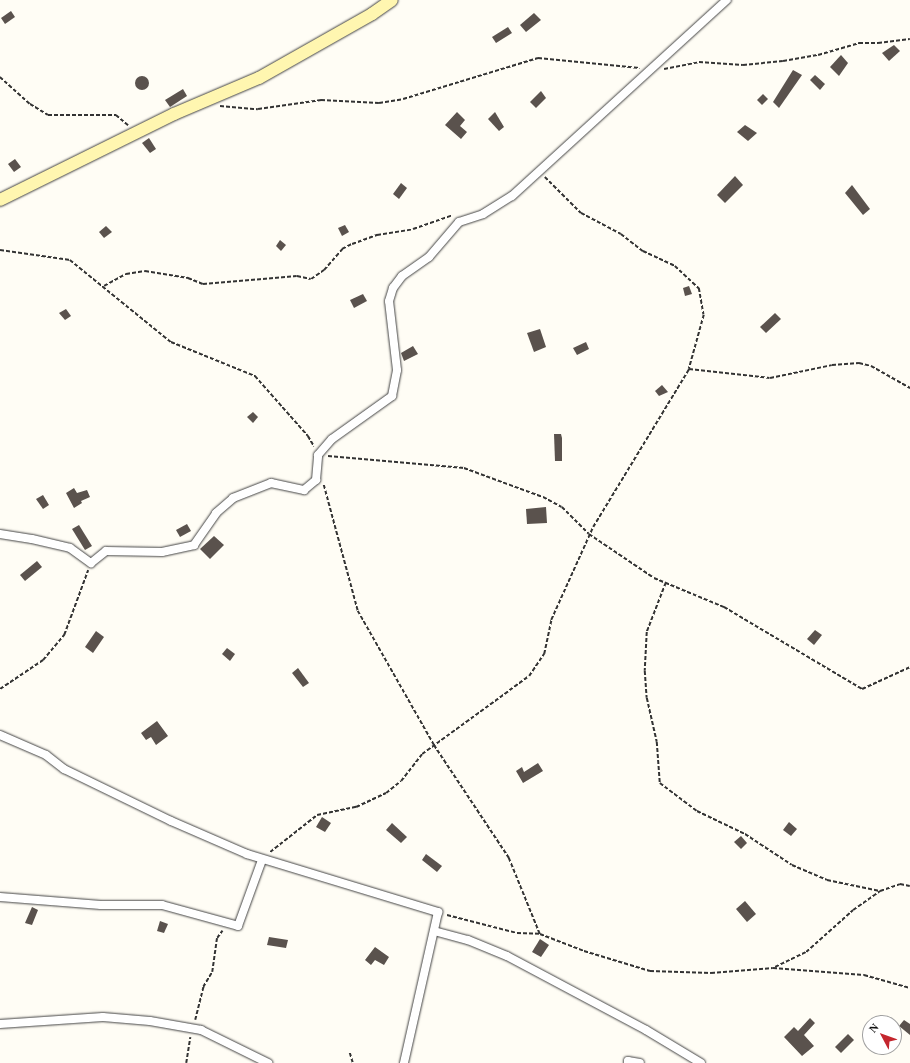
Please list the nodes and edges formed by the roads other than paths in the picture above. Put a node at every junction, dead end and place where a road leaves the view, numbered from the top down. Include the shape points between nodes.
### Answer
1 (392, 0) edge
2 (727, 0) edge
3 (0, 200) edge
4 (0, 534) edge
5 (0, 735) edge
6 (262, 860) junction
7 (0, 897) edge
8 (434, 931) junction
9 (0, 1024) edge
10 (268, 1063) edge
11 (404, 1063) edge
12 (628, 1063) edge
13 (640, 1063) edge
14 (701, 1063) edge

1 - 3 main road via 259,78 174,114
2 - 4 street via 512,196 483,214 459,222 429,257 402,276 393,288 389,301 397,370 392,396 332,439 318,455 316,480 304,490 271,483 232,498 216,513 194,545 162,552 106,551 91,563 70,548 32,538
5 - 6 street via 46,755 64,769 171,821
6 - 7 street via 238,926 162,905 101,905
6 - 8 street via 438,912
8 - 11 street
8 - 14 street via 468,940 507,956 646,1030
9 - 10 street via 103,1017 192,1028
12 - 13 street

